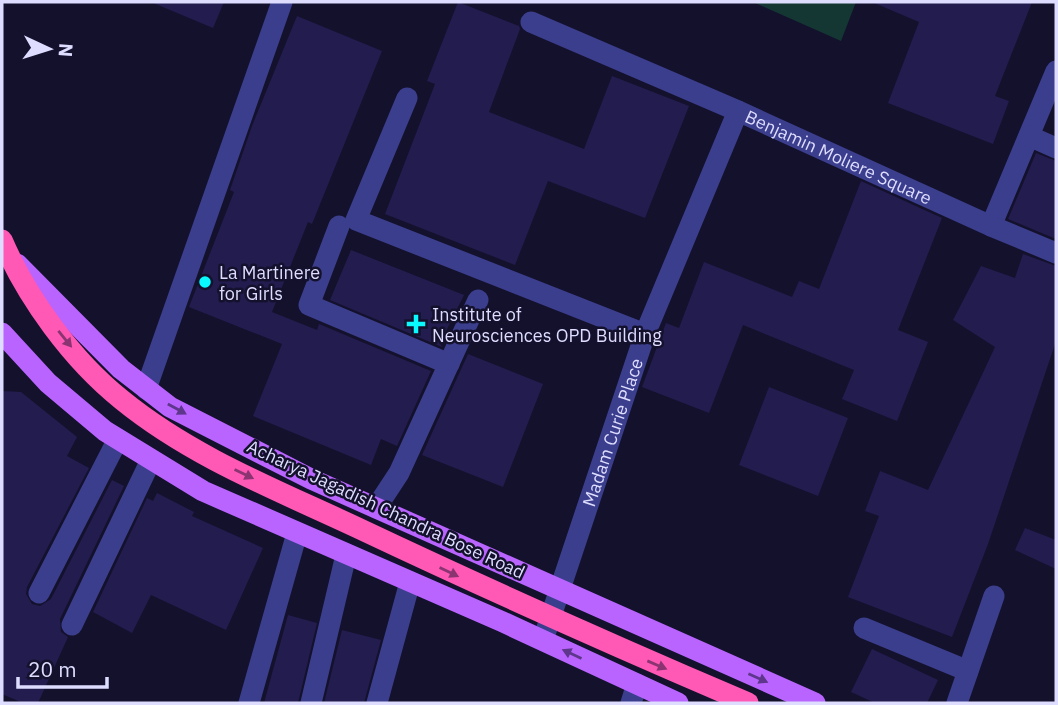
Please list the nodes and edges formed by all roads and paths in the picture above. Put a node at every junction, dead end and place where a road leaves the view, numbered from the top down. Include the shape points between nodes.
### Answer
1 (282, 2) edge
2 (531, 22) dead end
3 (1056, 71) edge
4 (407, 98) dead end
5 (738, 111) junction
6 (1029, 136) junction
7 (1056, 148) edge
8 (339, 226) dead end
9 (991, 226) junction
10 (2, 240) edge
11 (2, 247) edge
12 (1056, 253) edge
13 (478, 300) dead end
14 (645, 334) junction
15 (5, 340) edge
16 (449, 364) junction
17 (146, 389) junction
18 (118, 439) junction
19 (151, 460) junction
20 (376, 508) junction
21 (297, 533) junction
22 (346, 555) junction
23 (410, 582) junction
24 (561, 590) junction
25 (39, 593) dead end
26 (994, 596) dead end
27 (72, 625) dead end
28 (864, 628) dead end
29 (543, 640) junction
30 (968, 671) junction
31 (634, 694) edge
32 (249, 703) edge
33 (311, 703) edge
34 (377, 703) edge
35 (678, 703) edge
36 (748, 703) edge
37 (816, 703) edge
38 (957, 703) edge

1 - 17 street
2 - 5 street, Benjamin Moliere Square
3 - 6 street
4 - 14 street via 356,220
5 - 9 street, Benjamin Moliere Square
5 - 14 street, Madam Curie Place
6 - 7 street
6 - 9 street
8 - 16 street via 309,305
9 - 12 street, Benjamin Moliere Square
10 -> 36 highway, bridge via 44,313 74,351 119,398 180,443 498,595
11 - 17 main road, Acharya Jagadish Chandra Bose Road
13 - 16 street
14 - 24 street, Madam Curie Place
15 - 18 main road via 48,383
16 - 20 street via 399,473
17 -> 20 main road, Acharya Jagadish Chandra Bose Road via 170,407
18 - 19 main road
18 - 25 street
19 - 21 main road via 203,491
19 - 27 street
20 - 24 main road, Acharya Jagadish Chandra Bose Road
21 - 22 main road
21 - 32 street
22 - 23 main road
22 - 33 street
23 - 29 main road
23 - 34 street
24 - 29 street, Madam Curie Place
24 -> 37 main road, Acharya Jagadish Chandra Bose Road
26 - 30 street
28 - 30 street
31 -> 29 main road
30 - 38 street
31 - 35 main road

